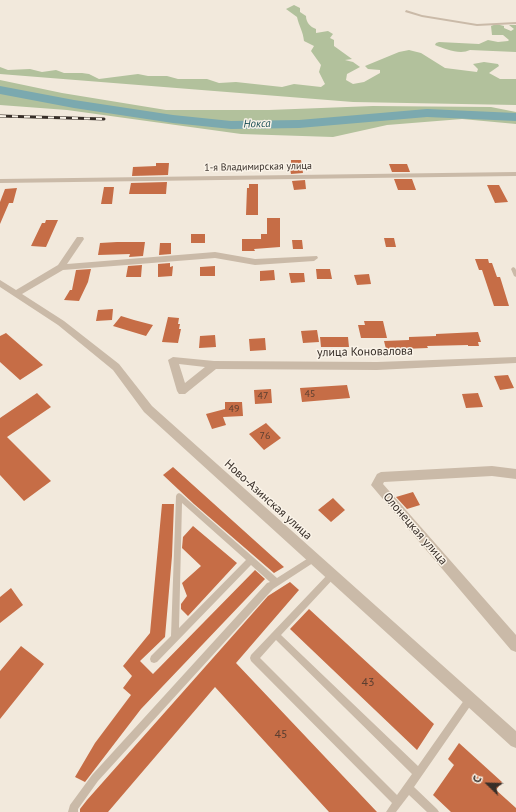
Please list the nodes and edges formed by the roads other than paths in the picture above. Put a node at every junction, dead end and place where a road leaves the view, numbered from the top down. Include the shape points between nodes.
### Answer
1 (406, 11) dead end
2 (516, 22) edge
3 (516, 174) edge
4 (0, 180) edge
5 (80, 239) dead end
6 (314, 258) dead end
7 (61, 267) junction
8 (513, 269) dead end
9 (516, 275) edge
10 (0, 283) edge
11 (17, 293) junction
12 (516, 360) edge
13 (214, 365) dead end
14 (516, 474) edge
15 (314, 559) junction
16 (251, 560) junction
17 (332, 575) junction
18 (276, 582) junction
19 (276, 635) junction
20 (175, 638) junction
21 (516, 645) edge
22 (154, 659) dead end
23 (470, 700) junction
24 (516, 741) edge
25 (418, 773) junction
26 (408, 788) junction
27 (398, 802) junction
28 (73, 812) edge
29 (391, 812) edge
30 (434, 812) edge

1 - 2 lane via 463,23
3 - 4 street, 1-я Владимирская улица
5 - 7 street
6 - 7 street via 255,262 215,255
7 - 11 street
8 - 9 lane
10 - 11 street, Ново-Азинская улица
11 - 15 street, Ново-Азинская улица via 61,323 116,367 148,408
12 - 13 street, улица Коновалова via 376,366
14 - 21 street, Олонецкая улица via 492,471 381,477 377,485
15 - 17 street, Ново-Азинская улица
15 - 18 lane
16 - 18 lane
16 - 20 lane
16 - 20 lane via 179,496
17 - 19 lane
17 - 23 street, Ново-Азинская улица
18 - 28 lane via 96,778 73,808
19 - 25 lane
19 - 27 lane via 254,658
20 - 22 lane
23 - 24 street, Ново-Азинская улица
23 - 25 lane
25 - 26 lane
26 - 27 lane
26 - 30 lane
27 - 29 lane

